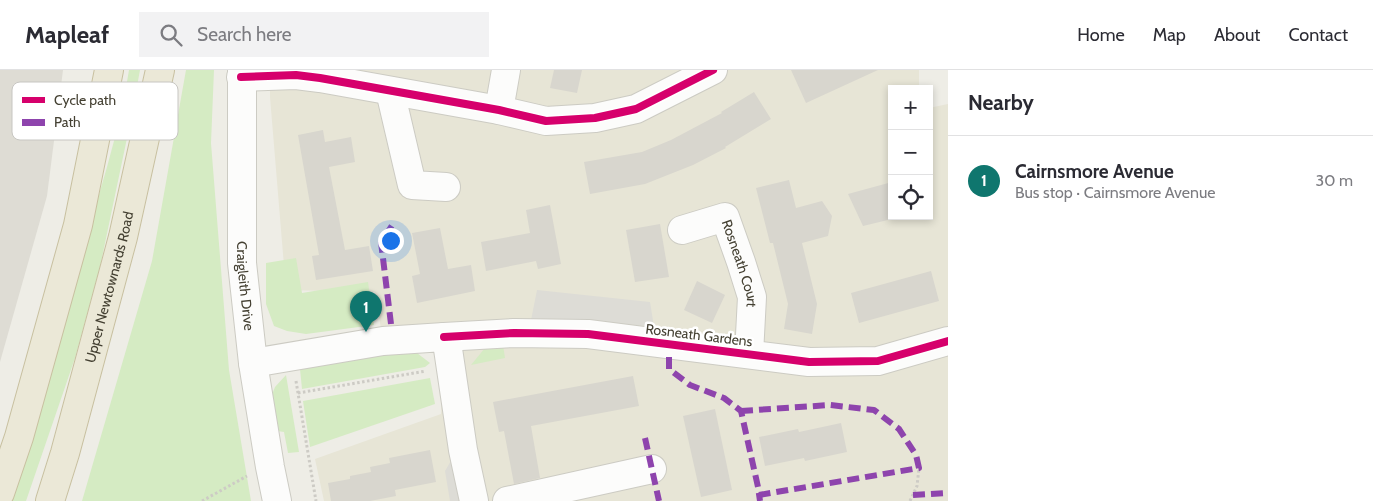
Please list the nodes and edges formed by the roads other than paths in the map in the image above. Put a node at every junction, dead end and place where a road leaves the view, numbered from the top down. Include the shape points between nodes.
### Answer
1 (506, 70) edge
2 (714, 70) edge
3 (241, 73) edge
4 (320, 74) edge
5 (390, 91) junction
6 (499, 110) junction
7 (95, 140) edge
8 (144, 140) edge
9 (446, 187) dead end
10 (682, 230) dead end
11 (444, 336) junction
12 (948, 341) edge
13 (749, 354) junction
14 (253, 363) junction
15 (652, 469) dead end
16 (0, 493) edge
17 (50, 501) edge
18 (277, 501) edge
19 (474, 501) edge
20 (507, 501) edge

1 - 6 street
2 - 6 street via 636,109 595,118 546,121
3 - 4 street
3 - 14 street, Craigleith Drive via 242,263
4 - 5 street
5 - 6 street
5 - 9 street via 412,185
7 - 16 highway via 78,225 19,437
8 - 17 highway, Upper Newtownards Road via 123,237
10 - 13 street, Rosneath Court via 725,217 752,297
11 - 13 street, Rosneath Gardens via 588,334
11 - 14 street, Rosneath Gardens via 383,341
11 - 19 street
12 - 13 street, Rosneath Gardens via 878,361 810,362
14 - 18 street, Craigleith Drive
15 - 20 street

